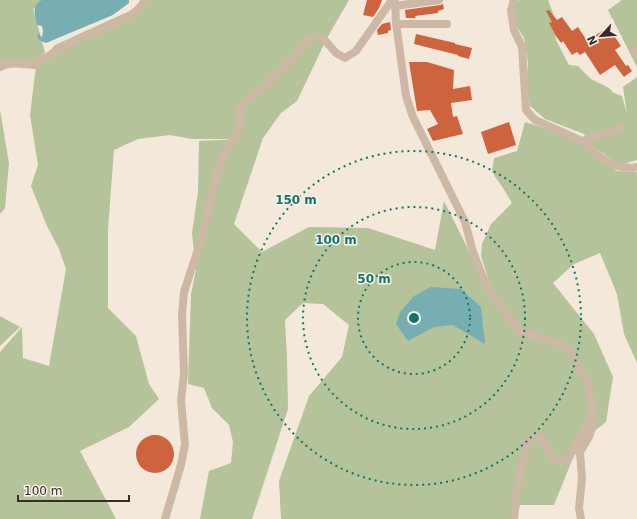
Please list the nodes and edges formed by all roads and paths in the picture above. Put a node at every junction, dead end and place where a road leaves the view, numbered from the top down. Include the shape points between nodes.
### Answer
1 (144, 0) edge
2 (439, 0) edge
3 (514, 0) edge
4 (394, 2) edge
5 (396, 24) junction
6 (447, 24) dead end
7 (0, 67) edge
8 (620, 128) dead end
9 (582, 141) junction
10 (637, 167) edge
11 (592, 410) junction
12 (165, 519) edge
13 (514, 519) edge
14 (581, 519) edge

1 - 7 street via 139,9 129,16 77,40 35,65 9,63
2 - 4 street
3 - 9 street via 511,10 514,30 522,47 526,110 535,120
4 - 5 street
4 - 12 street via 356,51 345,58 336,53 323,38 308,39 290,63 241,107 239,130 223,155 217,172 201,240 184,292 184,373 181,401 185,444
5 - 6 street
5 - 11 street via 406,96 413,117 465,222 473,252 490,292 521,332 569,349 588,382
8 - 9 street
9 - 10 street via 615,166
11 - 13 street via 582,435 568,459 560,461 553,458 544,440 537,436 530,439 526,445
11 - 14 street via 595,419 580,452

